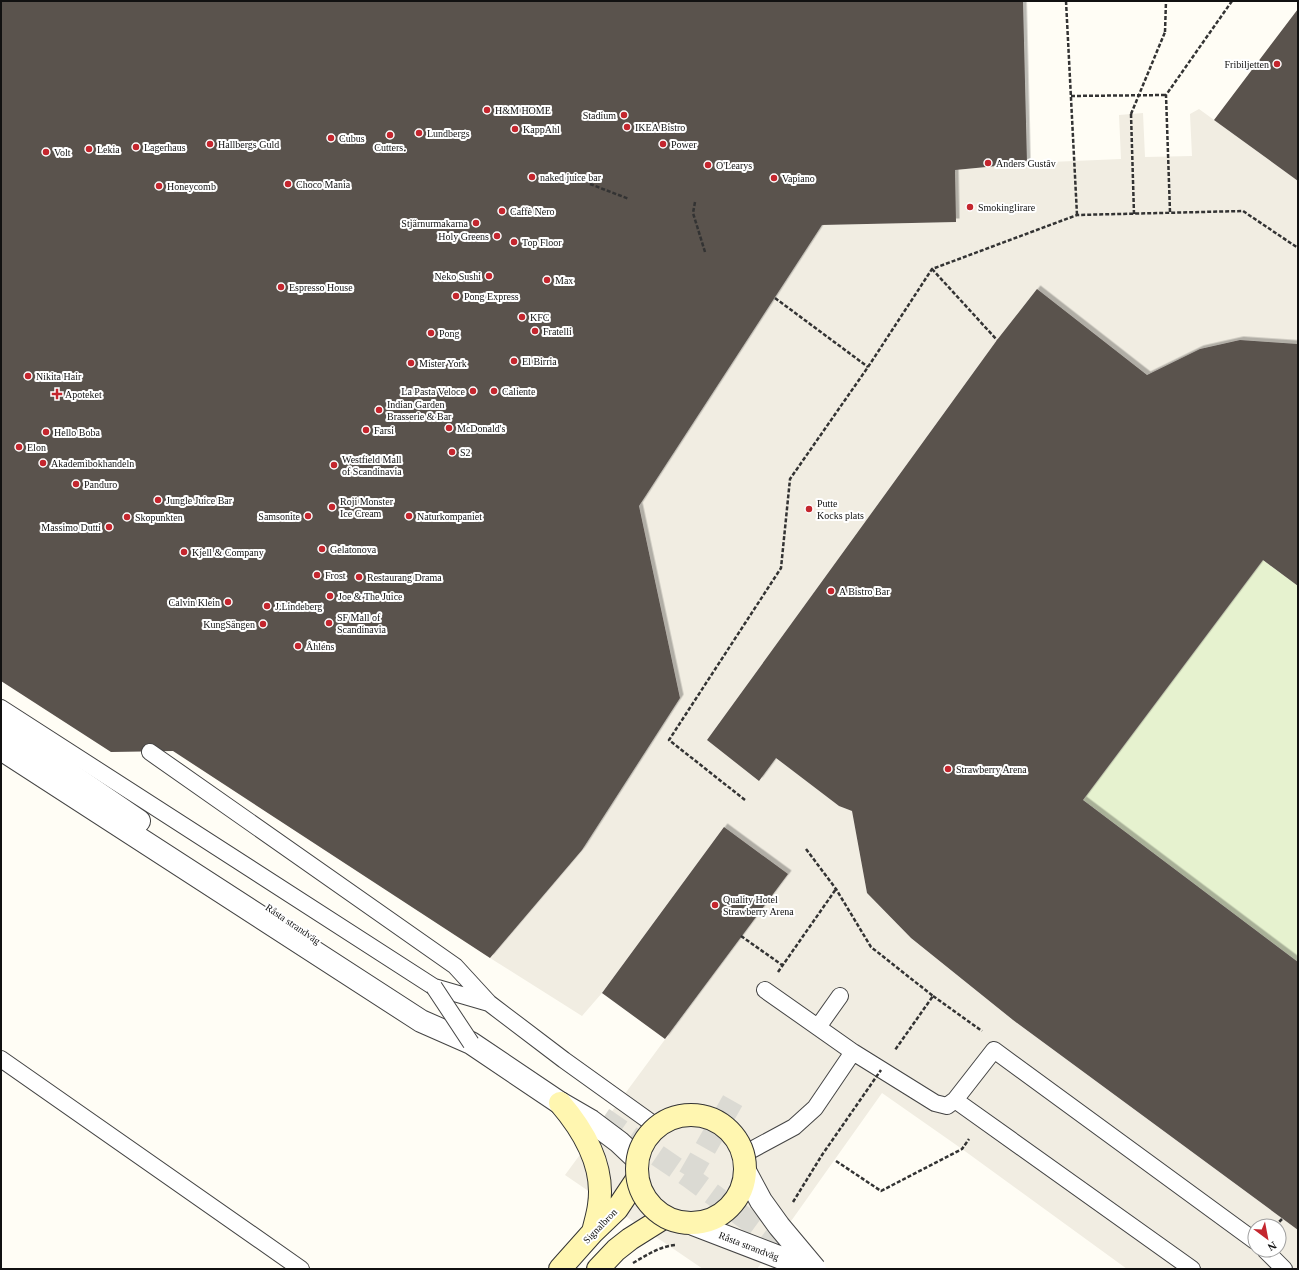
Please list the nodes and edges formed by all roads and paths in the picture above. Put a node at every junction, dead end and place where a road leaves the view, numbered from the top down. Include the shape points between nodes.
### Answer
1 (1066, 1) edge
2 (1166, 1) edge
3 (1232, 1) edge
4 (1166, 95) junction
5 (1071, 96) junction
6 (590, 184) dead end
7 (629, 199) dead end
8 (695, 202) dead end
9 (1170, 212) junction
10 (1134, 214) junction
11 (1077, 215) junction
12 (1298, 248) edge
13 (705, 252) dead end
14 (932, 269) junction
15 (775, 298) dead end
16 (997, 340) dead end
17 (868, 367) junction
18 (1, 708) edge
19 (1, 727) edge
20 (1, 750) edge
21 (150, 752) dead end
22 (745, 800) dead end
23 (806, 848) dead end
24 (836, 889) junction
25 (741, 936) dead end
26 (782, 966) junction
27 (434, 987) junction
28 (765, 990) joint
29 (840, 996) dead end
30 (489, 1003) junction
31 (818, 1028) junction
32 (472, 1043) junction
33 (853, 1052) junction
34 (894, 1052) dead end
35 (1, 1059) edge
36 (955, 1100) junction
37 (560, 1103) junction
38 (592, 1110) tunnel mouth
39 (656, 1126) junction
40 (962, 1149) dead end
41 (836, 1161) dead end
42 (745, 1163) junction
43 (637, 1169) junction
44 (665, 1217) junction
45 (693, 1224) junction
46 (593, 1232) junction
47 (1247, 1235) edge
48 (1273, 1258) edge
49 (301, 1269) edge
50 (560, 1269) edge
51 (598, 1269) edge
52 (808, 1269) edge
53 (815, 1269) edge
54 (828, 1269) edge
55 (1192, 1269) edge
56 (1284, 1269) edge

1 - 5 path
2 - 10 path, bridge via 1166,32 1131,114
3 - 4 path
4 - 5 path
4 - 9 path
5 - 11 path
6 - 7 path
8 - 13 path via 694,213
9 - 10 path
9 - 12 path via 1243,211
10 - 11 path
11 - 14 path
14 - 16 path
14 - 17 path
15 - 17 path
17 - 22 path via 790,479 781,568 669,740
18 - 27 lane
19 - 38 street, Råsta strandväg via 352,964
20 - 32 street, Råsta strandväg via 421,1021
21 - 30 lane via 455,966
23 - 24 path
24 - 26 path
24 - 34 path via 871,947 933,996
25 - 26 path
26 - 28 path
27 - 30 lane
27 - 32 lane, bridge
28 - 31 lane
29 - 31 lane
30 - 39 lane
31 - 33 lane
32 - 37 street, Råsta strandväg
33 - 36 lane via 883,1067 935,1104 946,1106
33 - 42 lane via 815,1108
35 - 49 lane
36 - 47 lane via 994,1050
36 - 55 lane
37 - 43 street, Råsta strandväg via 591,1121 619,1142
37 - 46 street via 582,1131 593,1153 599,1178 600,1204
39 - 42 street, bridge via 671,1118 689,1114 707,1116 723,1124 736,1138
39 - 43 street, bridge via 643,1141
40 - 41 path via 881,1190
42 - 45 street, bridge via 740,1192 729,1208 713,1219
42 - 53 street, Råsta strandväg, bridge via 761,1201 778,1226
43 - 44 street, bridge via 642,1194 652,1207
43 - 46 street, Signalbron via 617,1209
44 - 45 street, bridge
44 - 51 street via 630,1239
45 - 52 street, Råsta strandväg, bridge
46 - 50 street, Signalbron
48 - 56 lane
52 - 54 street, Råsta strandväg via 783,1246

